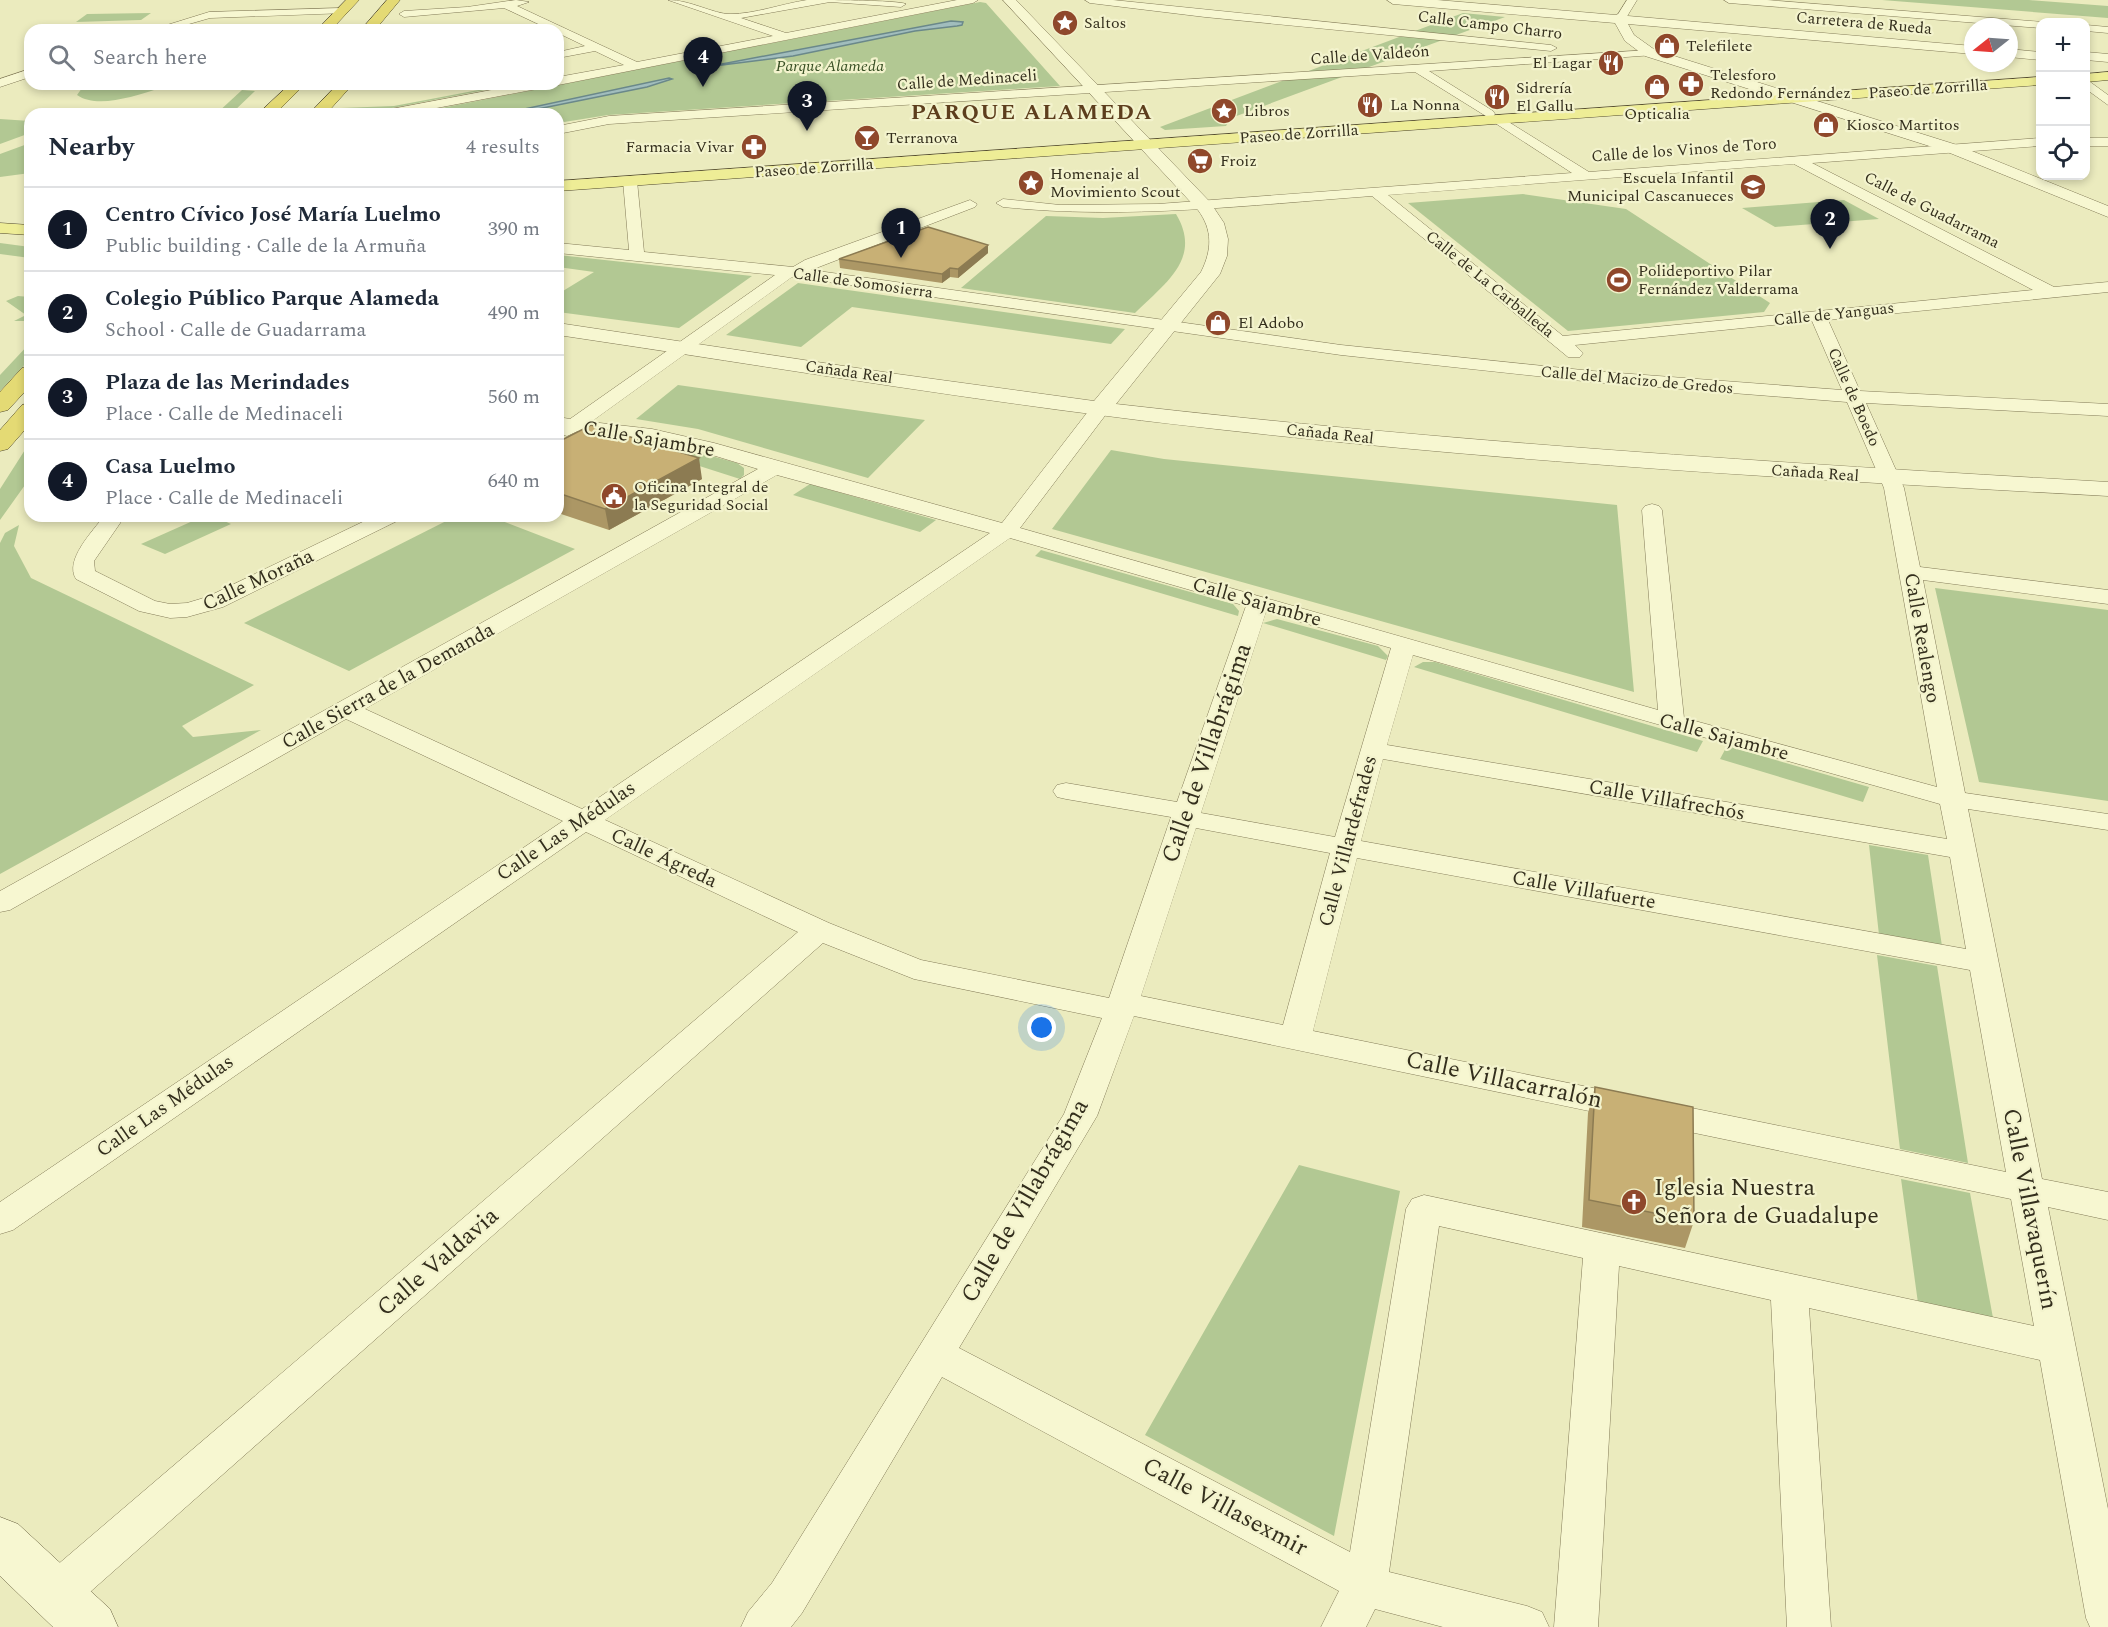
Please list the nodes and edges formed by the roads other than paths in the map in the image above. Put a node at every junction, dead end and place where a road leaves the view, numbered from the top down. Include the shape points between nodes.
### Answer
1 (353, 0) edge
2 (394, 0) edge
3 (416, 0) edge
4 (534, 0) edge
5 (673, 0) edge
6 (826, 0) edge
7 (833, 0) edge
8 (972, 0) edge
9 (1009, 0) edge
10 (1090, 0) edge
11 (1393, 0) edge
12 (1437, 0) edge
13 (1632, 0) edge
14 (1729, 0) edge
15 (506, 4) junction
16 (942, 6) junction
17 (342, 11) junction
18 (1621, 17) junction
19 (401, 18) joint
20 (727, 18) junction
21 (177, 24) edge
22 (330, 24) edge
23 (373, 24) edge
24 (548, 24) edge
25 (2036, 25) edge
26 (2090, 28) edge
27 (2108, 30) edge
28 (564, 31) edge
29 (786, 36) junction
30 (597, 47) junction
31 (1964, 47) edge
32 (2018, 50) edge
33 (2036, 52) edge
34 (1650, 53) junction
35 (564, 54) edge
36 (2018, 55) edge
37 (2036, 56) edge
38 (2090, 56) edge
39 (1599, 57) junction
40 (2108, 58) edge
41 (2090, 60) edge
42 (2108, 62) edge
43 (636, 66) junction
44 (1417, 68) junction
45 (2108, 71) edge
46 (2090, 73) edge
47 (24, 75) edge
48 (2036, 76) edge
49 (2108, 76) edge
50 (2090, 78) edge
51 (564, 80) edge
52 (2036, 81) edge
53 (0, 83) edge
54 (2090, 87) edge
55 (1092, 88) junction
56 (281, 90) edge
57 (292, 90) edge
58 (340, 90) edge
59 (511, 90) edge
60 (1781, 94) junction
61 (1799, 99) junction
62 (2108, 101) edge
63 (271, 108) edge
64 (272, 108) edge
65 (323, 108) edge
66 (417, 108) edge
67 (1494, 117) junction
68 (564, 129) edge
69 (1142, 142) junction
70 (2036, 142) edge
71 (2090, 142) edge
72 (2108, 142) edge
73 (1951, 148) junction
74 (1796, 160) junction
75 (1586, 176) junction
76 (564, 179) edge
77 (630, 181) junction
78 (564, 186) edge
79 (1376, 192) junction
80 (1003, 203) dead end
81 (970, 204) dead end
82 (1204, 206) junction
83 (2108, 212) edge
84 (24, 218) edge
85 (0, 219) edge
86 (0, 228) edge
87 (24, 230) edge
88 (564, 249) edge
89 (637, 256) junction
90 (792, 272) junction
91 (2108, 287) edge
92 (2052, 293) junction
93 (1818, 316) junction
94 (1167, 326) junction
95 (564, 330) edge
96 (1560, 341) junction
97 (685, 347) junction
98 (1602, 377) junction
99 (24, 379) edge
100 (1853, 398) junction
101 (0, 405) edge
102 (1100, 409) junction
103 (2108, 410) edge
104 (24, 417) edge
105 (564, 428) edge
106 (0, 444) edge
107 (775, 468) junction
108 (1892, 478) junction
109 (2108, 489) edge
110 (1653, 510) dead end
111 (111, 522) edge
112 (380, 522) edge
113 (1007, 531) junction
114 (1910, 572) junction
115 (2108, 597) edge
116 (1257, 603) junction
117 (1404, 645) junction
118 (347, 710) junction
119 (1672, 722) junction
120 (1373, 750) junction
121 (1066, 791) dead end
122 (1952, 799) junction
123 (1186, 815) junction
124 (581, 820) junction
125 (2108, 822) edge
126 (1346, 847) junction
127 (1961, 850) junction
128 (0, 903) edge
129 (819, 930) junction
130 (1983, 963) junction
131 (1121, 1007) junction
132 (1296, 1037) junction
133 (2026, 1190) junction
134 (2108, 1206) edge
135 (0, 1220) edge
136 (1602, 1248) junction
137 (1789, 1289) junction
138 (2056, 1347) junction
139 (935, 1354) junction
140 (0, 1541) edge
141 (1366, 1582) junction
142 (74, 1610) edge
143 (2108, 1618) edge
144 (764, 1627) edge
145 (1343, 1627) edge
146 (1527, 1627) edge
147 (1576, 1627) edge
148 (1809, 1627) edge

1 - 17 highway
2 - 23 highway
3 - 19 highway
4 - 15 street
5 - 20 street
6 - 20 street
7 - 16 street
8 - 16 street
9 - 55 street
10 - 39 street, Calle Campo Charro via 1287,23 1469,37
11 - 18 street, Carretera de Rueda
12 - 18 street, Carretera de Rueda
13 - 18 street
14 - 25 street
15 - 19 street
15 - 24 street
16 - 29 street
17 - 21 street via 209,15
17 - 22 highway
18 - 31 street, Carretera de Rueda
18 - 34 street via 1630,40
20 - 29 street
26 - 27 street
28 - 30 street
29 - 43 street
30 - 35 street
30 - 43 street
32 - 33 street
34 - 39 street, Calle de Valdeón
34 - 60 street
36 - 37 street
38 - 40 street
39 - 44 street, Calle de Valdeón
41 - 42 street
43 - 51 street
44 - 55 street, Calle de Valdeón
44 - 67 street
45 - 46 main road
47 - 53 street
48 - 60 main road, Paseo de Zorrilla
49 - 50 main road
52 - 61 main road, Paseo de Zorrilla
54 - 62 street
55 - 68 street, Calle de Medinaceli via 609,120
55 - 69 street
56 - 63 highway
57 - 64 highway
58 - 65 highway
59 - 66 street
60 - 61 street
60 - 67 main road, Paseo de Zorrilla
61 - 67 main road, Paseo de Zorrilla
61 - 73 street
67 - 69 main road, Paseo de Zorrilla
67 - 75 street
69 - 76 main road, Paseo de Zorrilla
69 - 77 main road, Paseo de Zorrilla
69 - 82 street
70 - 73 street, Calle de los Vinos de Toro
71 - 72 street
73 - 74 street, Calle de los Vinos de Toro
73 - 83 street
74 - 75 street, Calle de los Vinos de Toro
74 - 92 street, Calle de Guadarrama
75 - 79 street, Calle de los Vinos de Toro
77 - 78 main road, Paseo de Zorrilla
77 - 89 street
79 - 82 street, Calle de los Vinos de Toro
79 - 96 street, Calle de La Carballeda
80 - 82 street, Calle de los Vinos de Toro via 1118,210
81 - 90 street
82 - 94 street via 1218,232 1219,257 1210,274
84 - 85 main road
86 - 87 main road
88 - 89 street, Calle de Somosierra
89 - 90 street, Calle de Somosierra
90 - 94 street, Calle de Somosierra
90 - 97 street
91 - 92 street, Calle de Yanguas
92 - 93 street, Calle de Yanguas
93 - 96 street, Calle de Yanguas
93 - 100 street, Calle de Boedo
94 - 98 street, Calle del Macizo de Gredos via 1422,360
94 - 102 street
95 - 97 street, Cañada Real
96 - 98 street, Calle de La Carballeda
97 - 102 street, Cañada Real
97 - 105 street
98 - 100 street, Calle del Macizo de Gredos
99 - 101 highway
100 - 103 street, Calle del Macizo de Gredos
100 - 108 street, Calle de Boedo
102 - 108 street, Cañada Real via 1537,453
102 - 113 street, Calle Las Médulas
104 - 106 highway
105 - 107 street, Calle Sajambre via 678,440
107 - 113 street, Calle Sajambre
107 - 118 street, Calle Sierra de la Demanda
108 - 109 street, Cañada Real
108 - 114 street, Calle Realengo
110 - 119 street
111 - 112 street, Calle Moraña via 83,561 84,574 147,606 171,612 215,602
113 - 116 street, Calle Sajambre
113 - 124 street, Calle Las Médulas
114 - 115 street
114 - 122 street, Calle Realengo
116 - 117 street, Calle Sajambre
116 - 123 street, Calle de Villabrágima
117 - 119 street, Calle Sajambre
117 - 120 street, Calle Villardefrades
118 - 124 street, Calle Ágreda
118 - 128 street, Calle Sierra de la Demanda
119 - 122 street, Calle Sajambre
120 - 126 street, Calle Villardefrades
120 - 127 street, Calle Villafrechós
121 - 123 street, Calle Villafuerte
122 - 125 street, Calle Sajambre
122 - 127 street, Calle Villavaquerín
123 - 126 street, Calle Villafuerte
123 - 131 street, Calle de Villabrágima
124 - 129 street, Calle Ágreda
124 - 135 street, Calle Las Médulas
126 - 130 street, Calle Villafuerte
126 - 132 street, Calle Villardefrades
127 - 130 street, Calle Villavaquerín
129 - 131 street, Calle Ágreda via 914,969
129 - 142 street, Calle Valdavia
130 - 133 street, Calle Villavaquerín
131 - 132 street, Calle Villacarralón
131 - 139 street, Calle de Villabrágima via 1080,1116
132 - 133 street, Calle Villacarralón
133 - 134 street, Calle Villacarralón
133 - 138 street, Calle Villavaquerín
136 - 137 street
136 - 141 street via 1424,1209
136 - 147 street
137 - 138 street
137 - 148 street
138 - 143 street, Calle Villavaquerín
139 - 141 street, Calle Villasexmir
139 - 144 street, Calle de Villabrágima via 786,1598
140 - 142 street
141 - 145 street
141 - 146 street, Calle Villasexmir via 1382,1591

